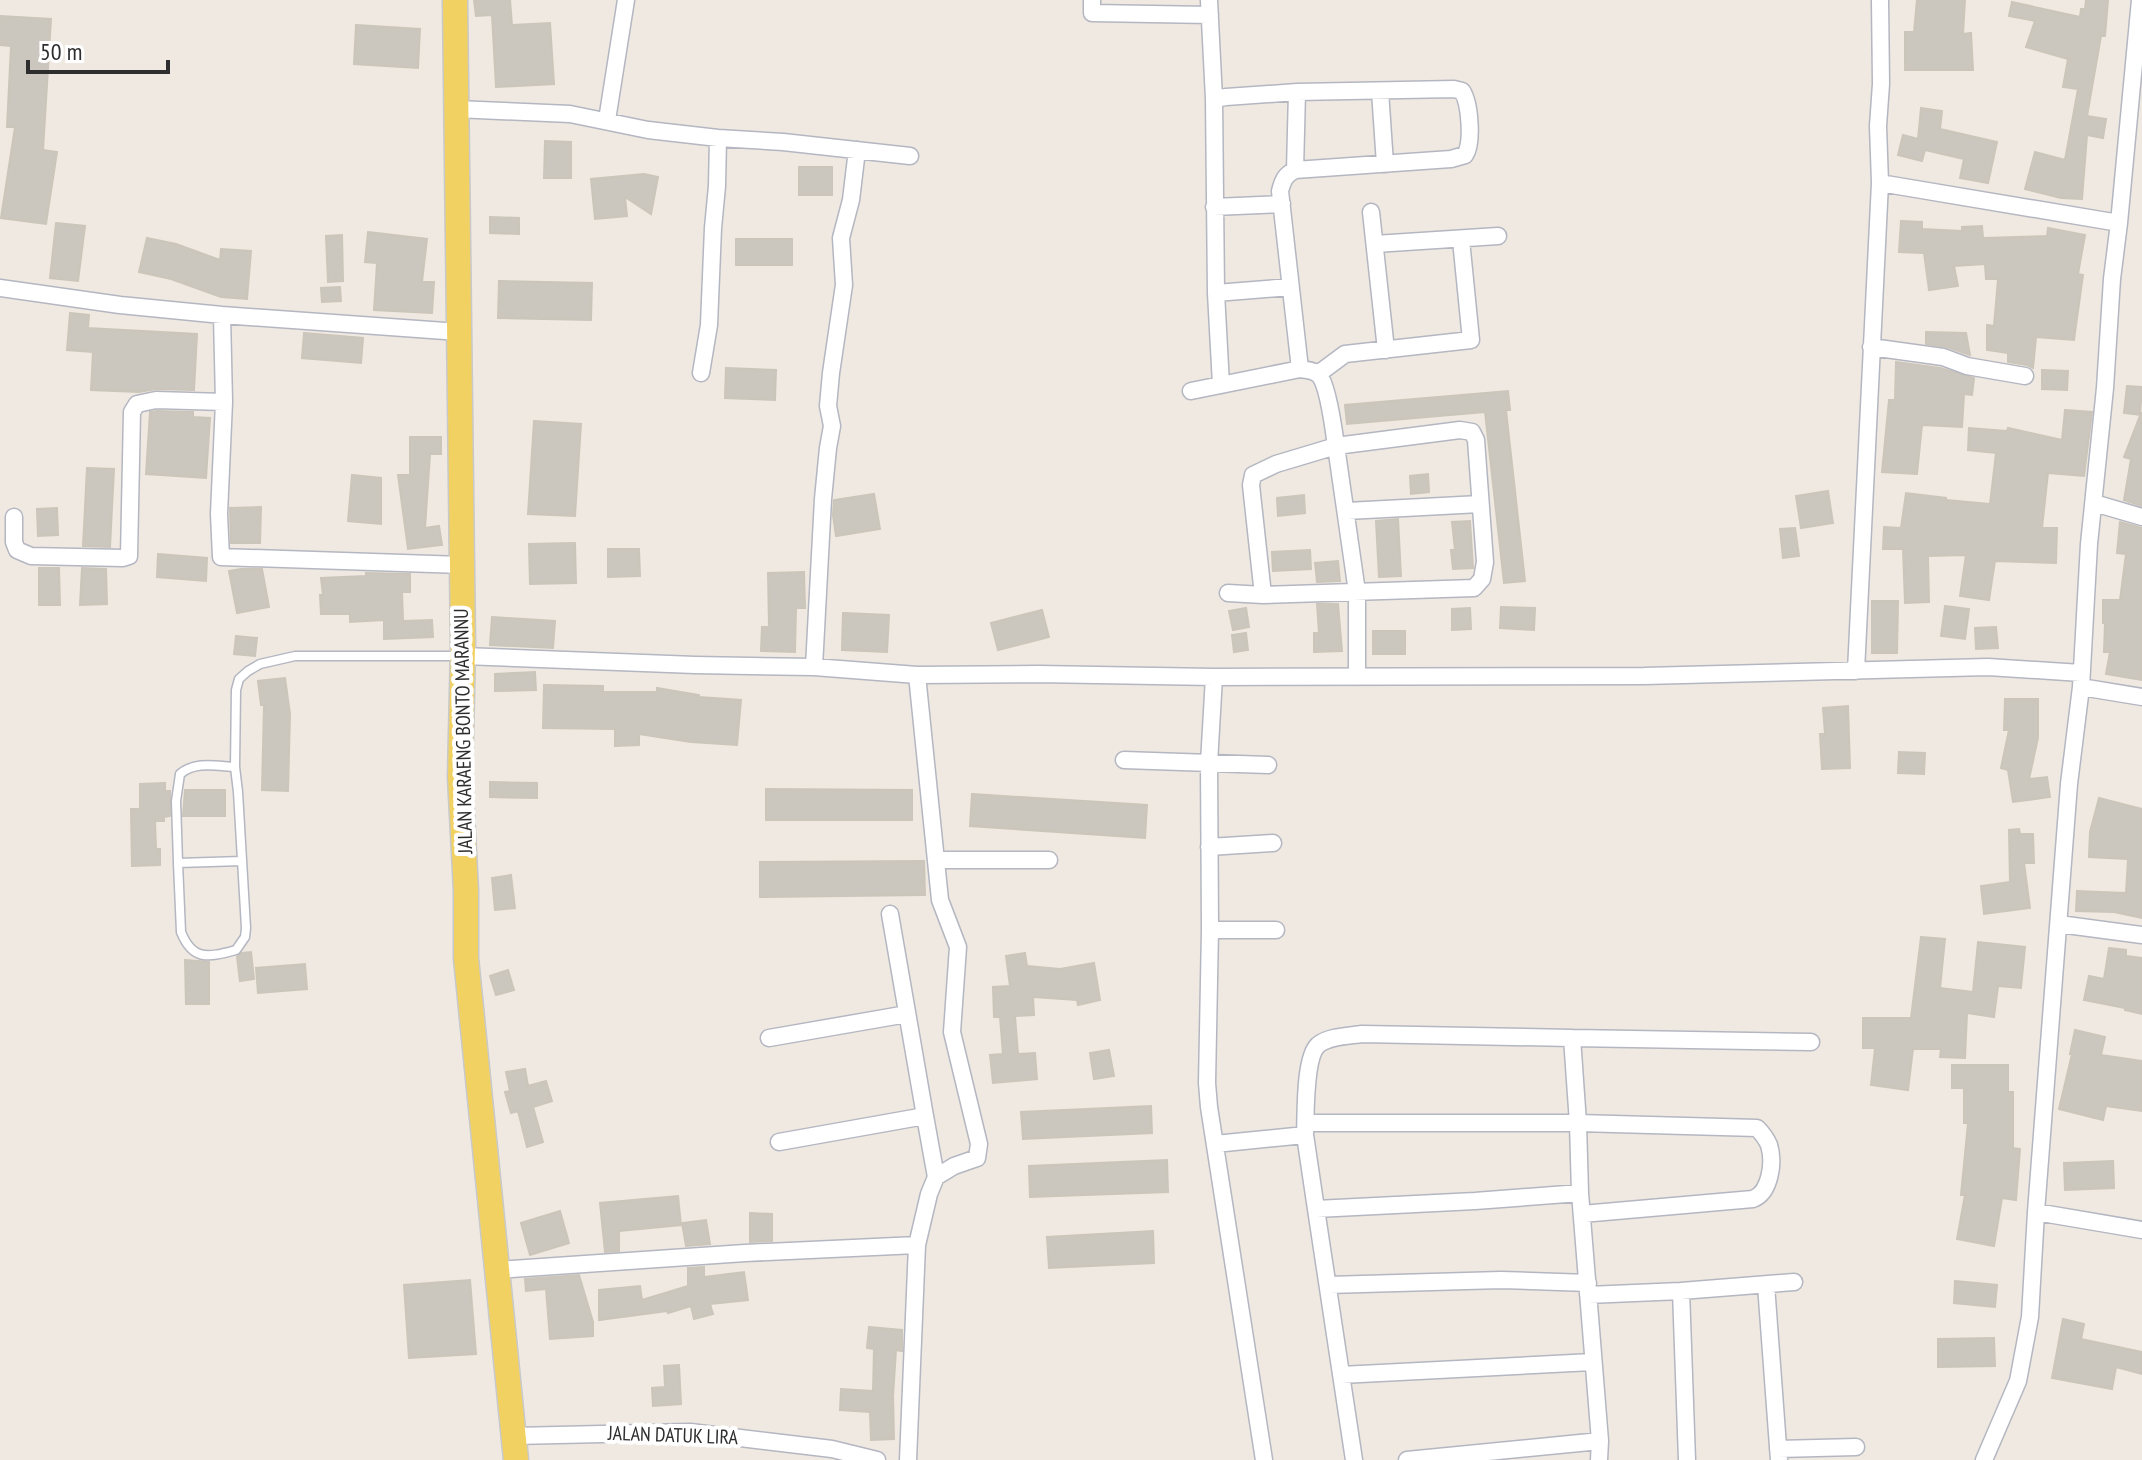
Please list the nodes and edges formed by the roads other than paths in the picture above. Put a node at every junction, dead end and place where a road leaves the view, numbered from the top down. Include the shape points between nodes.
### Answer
1 (455, 0) edge
2 (626, 0) edge
3 (1092, 0) edge
4 (1880, 0) edge
5 (2140, 0) edge
6 (1209, 8) edge
7 (1380, 91) junction
8 (1297, 92) junction
9 (1214, 99) junction
10 (456, 109) junction
11 (607, 120) junction
12 (718, 138) junction
13 (857, 150) junction
14 (910, 156) dead end
15 (1385, 164) junction
16 (1295, 170) junction
17 (1880, 183) junction
18 (1282, 204) junction
19 (1214, 207) junction
20 (1371, 212) dead end
21 (2119, 223) junction
22 (1498, 236) dead end
23 (1461, 240) junction
24 (1375, 244) junction
25 (1290, 287) junction
26 (0, 288) edge
27 (1216, 293) junction
28 (222, 315) junction
29 (459, 332) junction
30 (1871, 347) junction
31 (1386, 350) junction
32 (1300, 369) junction
33 (701, 373) dead end
34 (1318, 374) junction
35 (2025, 376) dead end
36 (1221, 385) junction
37 (1191, 391) dead end
38 (224, 402) junction
39 (1336, 446) junction
40 (2094, 503) junction
41 (1480, 504) junction
42 (1347, 511) junction
43 (14, 517) dead end
44 (2142, 517) edge
45 (462, 565) junction
46 (1357, 592) junction
47 (1228, 593) dead end
48 (1263, 595) junction
49 (463, 656) junction
50 (814, 667) junction
51 (1856, 671) junction
52 (917, 675) junction
53 (1357, 676) junction
54 (1214, 677) junction
55 (2081, 680) junction
56 (2142, 697) edge
57 (1124, 760) dead end
58 (1209, 763) junction
59 (1268, 765) dead end
60 (235, 767) junction
61 (1273, 843) dead end
62 (1209, 847) junction
63 (936, 860) junction
64 (1049, 860) dead end
65 (242, 861) junction
66 (178, 863) junction
67 (890, 914) dead end
68 (2059, 924) junction
69 (1210, 930) junction
70 (1276, 930) dead end
71 (2142, 935) edge
72 (907, 1014) junction
73 (769, 1038) dead end
74 (1572, 1038) junction
75 (1811, 1042) dead end
76 (925, 1116) junction
77 (1578, 1123) junction
78 (1305, 1129) junction
79 (779, 1142) dead end
80 (1215, 1144) junction
81 (936, 1177) junction
82 (1580, 1193) junction
83 (1316, 1209) junction
84 (2036, 1212) junction
85 (1582, 1214) junction
86 (2142, 1230) edge
87 (917, 1245) junction
88 (498, 1270) junction
89 (1794, 1282) dead end
90 (1328, 1285) junction
91 (1766, 1285) junction
92 (1588, 1289) junction
93 (1681, 1291) junction
94 (1592, 1362) junction
95 (1341, 1375) junction
96 (1600, 1441) junction
97 (1856, 1447) dead end
98 (515, 1448) edge
99 (1779, 1454) edge
100 (877, 1460) edge
101 (908, 1460) edge
102 (1264, 1460) edge
103 (1354, 1460) edge
104 (1407, 1460) edge
105 (1599, 1460) edge
106 (1687, 1460) edge
107 (1984, 1460) edge

1 - 10 main road, JALAN KARAENG BONTO MARANNU
2 - 11 street
3 - 6 street via 1092,13
4 - 17 street
5 - 21 street
6 - 9 street
7 - 8 street
7 - 15 street
7 - 15 street via 1454,89 1468,100 1465,155
8 - 9 street
8 - 16 street
9 - 19 street
10 - 11 street
10 - 29 main road, JALAN KARAENG BONTO MARANNU
11 - 12 street
12 - 13 street
12 - 33 street via 709,325
13 - 14 street
13 - 50 street via 841,238 844,285 828,406 832,426
15 - 16 street
16 - 18 street via 1282,180
17 - 21 street
17 - 30 street
18 - 19 street
18 - 25 street
19 - 27 street
20 - 24 street
21 - 40 street
22 - 23 street
23 - 24 street
23 - 31 street via 1471,340
24 - 31 street
25 - 27 street
25 - 32 street
26 - 28 street
27 - 36 street
28 - 29 street
28 - 38 street
29 - 45 main road, JALAN KARAENG BONTO MARANNU
30 - 35 street
30 - 51 street
31 - 34 street via 1345,354
32 - 34 street
32 - 36 street
34 - 39 street
36 - 37 street
38 - 43 street via 156,400 134,408 129,556 31,556 17,550
38 - 45 street via 221,557
39 - 41 street via 1472,432
39 - 42 street
39 - 48 street via 1253,475
40 - 44 street
40 - 55 street
41 - 42 street
41 - 46 street via 1485,562 1480,584
42 - 46 street
45 - 49 main road, JALAN KARAENG BONTO MARANNU
46 - 48 street
46 - 53 street
47 - 48 street
49 - 50 street
49 - 60 lane via 295,656 260,664 239,679 236,690
49 - 88 main road, JALAN KARAENG BONTO MARANNU via 460,764 466,958
50 - 52 street
51 - 53 street
51 - 55 street via 1988,667
52 - 54 street
52 - 63 street
53 - 54 street
54 - 58 street
55 - 56 street
55 - 68 street
57 - 58 street
58 - 59 street
58 - 62 street
60 - 65 lane
60 - 66 lane via 200,766 180,774
61 - 62 street
62 - 69 street
63 - 64 street
63 - 81 street via 942,908 958,947 952,1032 979,1144 977,1158
65 - 66 lane
65 - 66 lane via 245,937 236,950 208,955 191,950 181,932
67 - 72 street
68 - 71 street
68 - 84 street
69 - 70 street
69 - 80 street via 1207,1083
72 - 73 street
72 - 76 street
74 - 75 street
74 - 77 street
74 - 78 street via 1362,1034 1329,1040 1318,1046 1310,1062
76 - 79 street
76 - 81 street
77 - 78 street
77 - 82 street
77 - 85 street via 1757,1128 1770,1151 1768,1183 1760,1197
78 - 80 street
78 - 83 street
80 - 102 street
81 - 87 street
82 - 83 street
82 - 85 street
83 - 90 street
84 - 86 street
84 - 107 street via 2027,1345 2018,1381
85 - 92 street
87 - 88 street
87 - 101 street
88 - 98 main road, JALAN KARAENG BONTO MARANNU
89 - 91 street
90 - 92 street via 1501,1280
90 - 95 street
91 - 93 street
91 - 99 street
92 - 93 street
92 - 94 street
93 - 106 street
94 - 95 street
94 - 96 street
95 - 103 street
96 - 104 street
96 - 105 street
97 - 99 street
98 - 100 street, JALAN DATUK LIRA via 690,1432 832,1449

